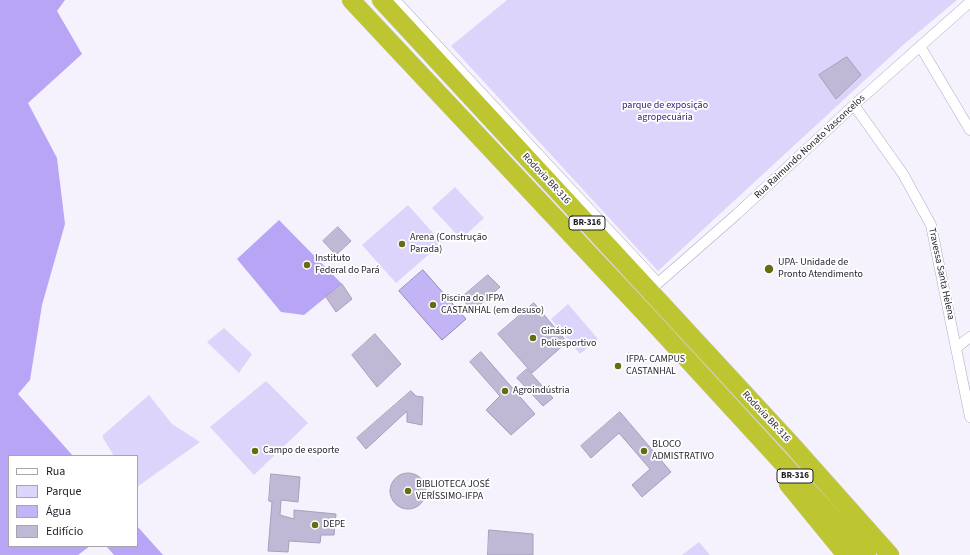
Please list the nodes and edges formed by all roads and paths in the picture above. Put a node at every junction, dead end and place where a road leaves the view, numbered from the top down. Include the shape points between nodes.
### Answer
1 (351, 0) edge
2 (381, 0) edge
3 (394, 0) edge
4 (970, 2) edge
5 (920, 46) junction
6 (854, 105) junction
7 (970, 130) edge
8 (654, 287) junction
9 (970, 337) edge
10 (956, 348) junction
11 (968, 395) edge
12 (723, 398) junction
13 (970, 417) edge
14 (889, 554) edge
15 (846, 555) edge
16 (867, 555) edge

1 - 12 highway, Rodovia BR-316 / BR-316
2 - 8 highway, Rodovia BR-316 / BR-316
3 - 8 street
4 - 5 street, Rua Raimundo Nonato Vasconcelos
5 - 6 street, Rua Raimundo Nonato Vasconcelos
5 - 7 street
6 - 8 street, Rua Raimundo Nonato Vasconcelos via 743,209
6 - 10 street, Travessa Santa Helena via 903,174 931,225
8 - 14 highway, Rodovia BR-316 / BR-316
9 - 10 street
10 - 11 street, Travessa Santa Helena
11 - 13 street, Travessa Santa Helena
12 - 15 highway via 741,431 779,471
12 - 16 highway, BR-316

